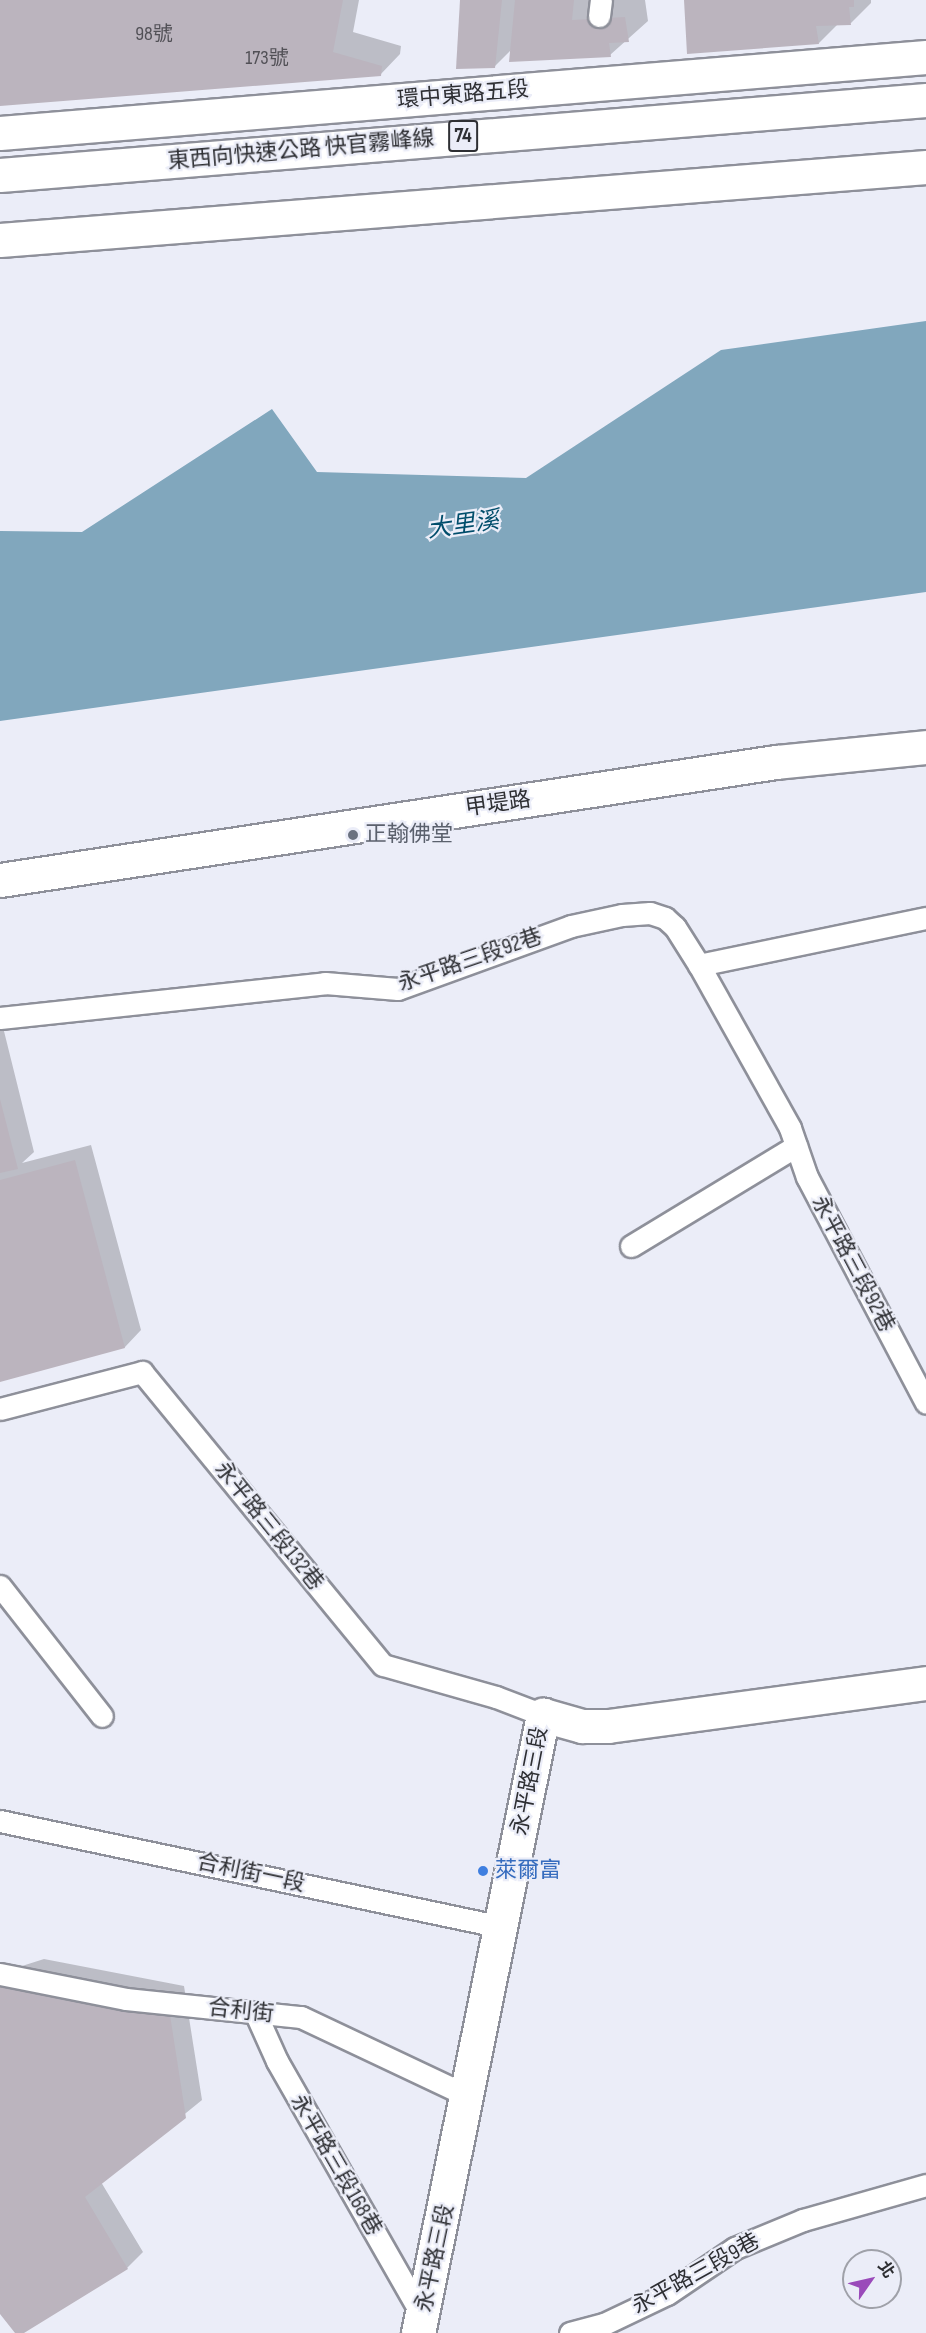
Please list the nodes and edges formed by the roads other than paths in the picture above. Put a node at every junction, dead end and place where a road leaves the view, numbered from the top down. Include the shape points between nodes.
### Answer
1 (926, 57) edge
2 (926, 100) edge
3 (0, 132) edge
4 (926, 167) edge
5 (0, 175) edge
6 (0, 240) edge
7 (926, 747) edge
8 (0, 880) edge
9 (926, 918) edge
10 (699, 964) junction
11 (0, 1018) edge
12 (796, 1146) junction
13 (631, 1246) dead end
14 (926, 1403) edge
15 (0, 1408) edge
16 (0, 1586) edge
17 (926, 1683) edge
18 (543, 1715) junction
19 (102, 1716) dead end
20 (0, 1821) edge
21 (502, 1927) junction
22 (0, 1974) edge
23 (255, 2012) junction
24 (468, 2096) junction
25 (926, 2185) edge
26 (420, 2324) edge
27 (570, 2333) edge

1 - 3 main road, 環中東路五段
2 - 5 main road, 東西向快速公路 快官霧峰線 / 74
4 - 6 main road
7 - 8 main road, 甲堤路 via 776,762
9 - 10 lane
10 - 11 lane, 永平路三段92巷 via 665,918 650,913 622,915 571,926 398,989 325,983
10 - 12 lane, 永平路三段92巷 via 790,1128
12 - 13 lane
12 - 14 lane, 永平路三段92巷 via 807,1177
15 - 18 lane, 永平路三段132巷 via 142,1372 383,1665 496,1697
16 - 19 lane
17 - 18 main road, 永平路三段 via 608,1726 582,1725
18 - 21 main road, 永平路三段
20 - 21 lane, 合利街一段
21 - 24 main road, 永平路三段
22 - 23 lane, 合利街 via 126,1999
23 - 24 lane, 合利街 via 301,2017
23 - 26 lane, 永平路三段168巷 via 277,2061
24 - 26 main road, 永平路三段
25 - 27 lane, 永平路三段9巷 via 803,2220 735,2248 667,2294 604,2324

